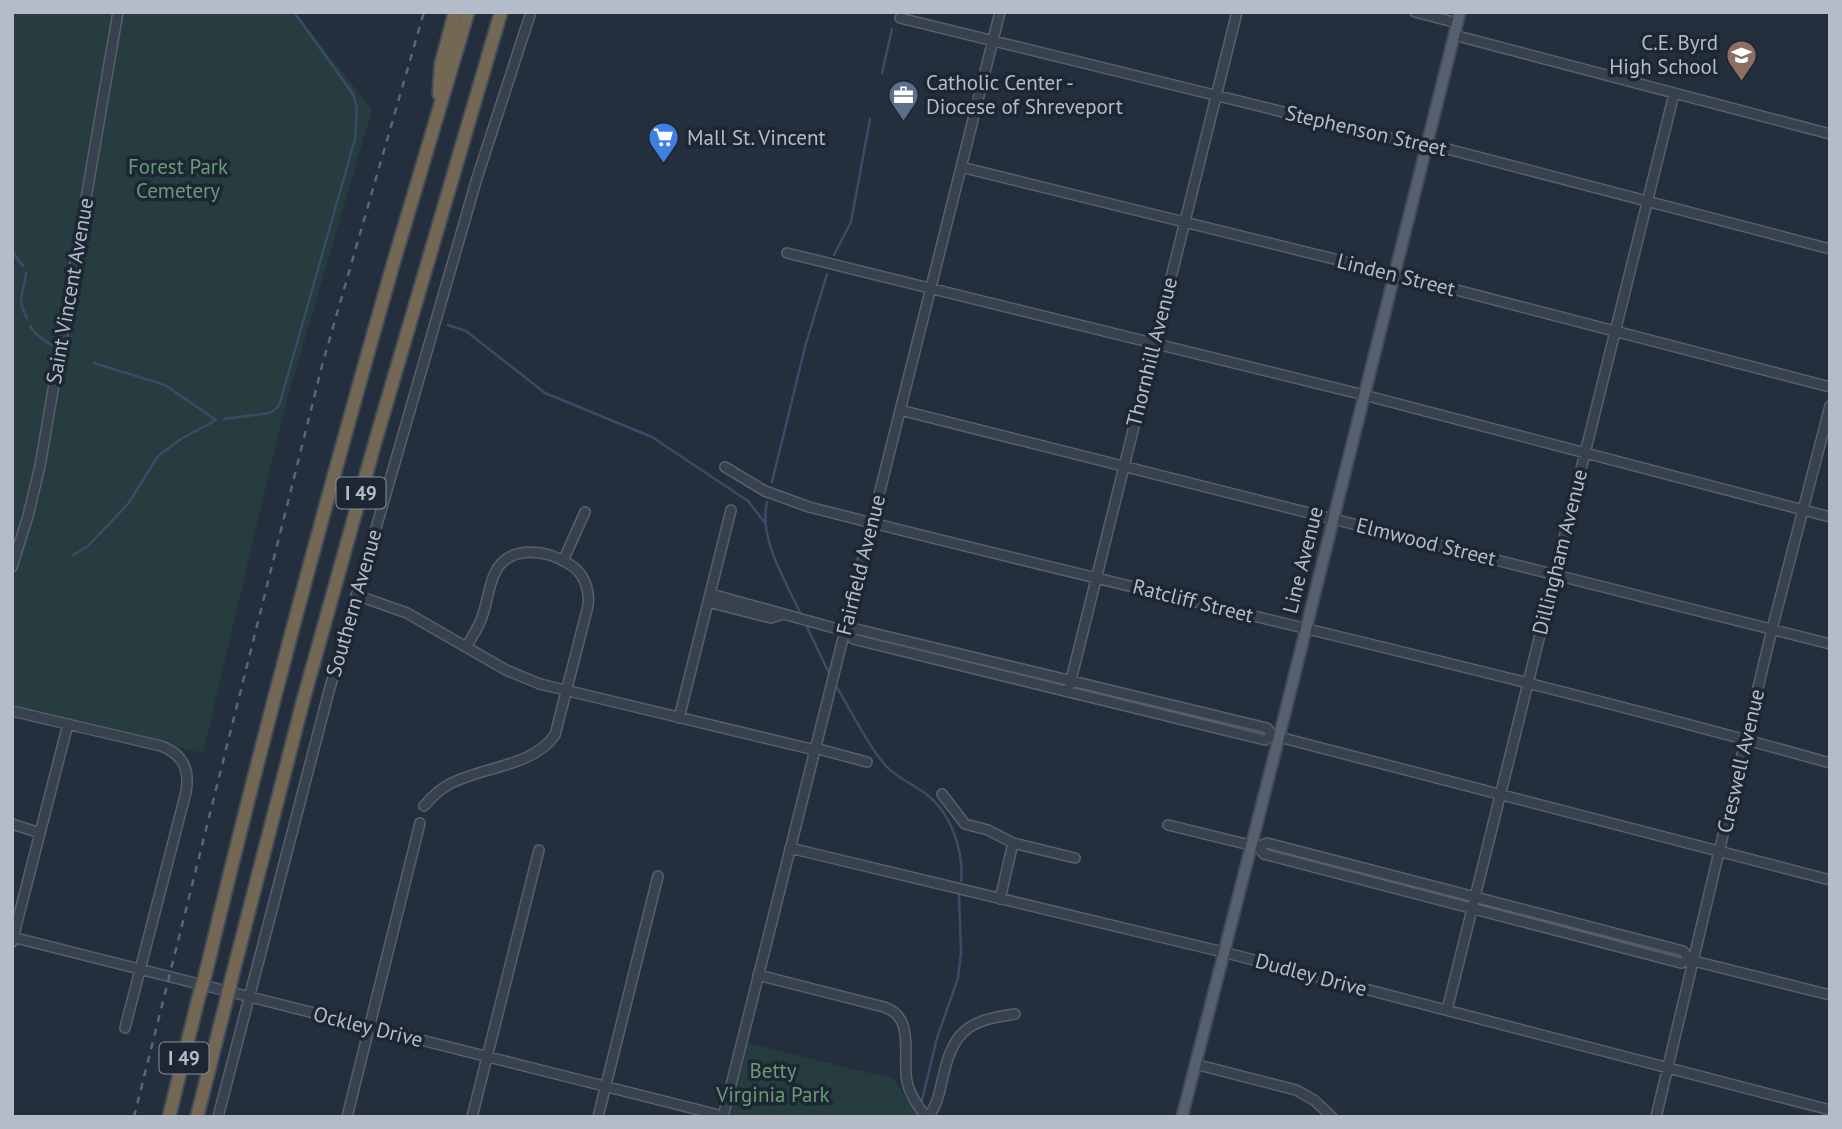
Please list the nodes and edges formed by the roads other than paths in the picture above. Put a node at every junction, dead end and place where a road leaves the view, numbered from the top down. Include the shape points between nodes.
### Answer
1 (118, 12) edge
2 (455, 12) edge
3 (468, 12) edge
4 (501, 12) edge
5 (510, 12) edge
6 (531, 12) edge
7 (1000, 12) edge
8 (1237, 12) edge
9 (1415, 12) edge
10 (1458, 17) edge
11 (900, 18) dead end
12 (1454, 35) junction
13 (992, 41) junction
14 (1674, 94) junction
15 (1216, 96) junction
16 (436, 123) junction
17 (1830, 134) edge
18 (1426, 145) junction
19 (459, 153) junction
20 (961, 167) junction
21 (1647, 201) junction
22 (1184, 223) junction
23 (1830, 249) edge
24 (787, 253) dead end
25 (1395, 274) junction
26 (930, 289) junction
27 (1615, 332) junction
28 (1155, 344) junction
29 (1830, 387) edge
30 (1364, 395) junction
31 (1830, 406) edge
32 (900, 411) junction
33 (1585, 453) junction
34 (1123, 466) junction
35 (725, 467) dead end
36 (732, 510) dead end
37 (1804, 510) junction
38 (585, 512) dead end
39 (1830, 517) edge
40 (1334, 518) junction
41 (872, 523) junction
42 (563, 561) junction
43 (12, 567) edge
44 (1555, 575) junction
45 (1095, 578) junction
46 (356, 595) junction
47 (709, 598) junction
48 (1306, 628) junction
49 (1772, 629) junction
50 (848, 632) junction
51 (1830, 645) edge
52 (467, 646) junction
53 (955, 653) junction
54 (953, 663) junction
55 (1070, 680) junction
56 (1527, 684) junction
57 (567, 691) junction
58 (1068, 692) junction
59 (1176, 706) junction
60 (12, 710) edge
61 (1173, 717) junction
62 (679, 718) junction
63 (68, 724) junction
64 (1276, 736) junction
65 (1746, 740) junction
66 (815, 749) junction
67 (867, 762) dead end
68 (1830, 763) edge
69 (942, 794) dead end
70 (1499, 794) junction
71 (424, 806) dead end
72 (420, 823) dead end
73 (12, 824) edge
74 (1168, 825) dead end
75 (40, 832) junction
76 (1013, 843) junction
77 (1254, 846) junction
78 (790, 848) junction
79 (539, 850) dead end
80 (1720, 851) junction
81 (1076, 858) dead end
82 (658, 876) dead end
83 (1830, 880) edge
84 (1475, 897) junction
85 (1000, 899) junction
86 (1472, 909) junction
87 (13, 939) edge
88 (1223, 952) junction
89 (1692, 960) junction
90 (141, 969) junction
91 (758, 975) junction
92 (1830, 995) edge
93 (248, 997) junction
94 (1447, 1010) junction
95 (1015, 1014) dead end
96 (125, 1028) dead end
97 (369, 1028) junction
98 (487, 1057) junction
99 (1195, 1064) junction
100 (1668, 1068) junction
101 (606, 1087) junction
102 (1830, 1110) edge
103 (723, 1116) edge
104 (169, 1117) edge
105 (197, 1117) edge
106 (218, 1117) edge
107 (347, 1117) edge
108 (472, 1117) edge
109 (598, 1117) edge
110 (927, 1117) edge
111 (1182, 1117) edge
112 (1332, 1117) edge
113 (1656, 1117) edge

1 - 43 street, Saint Vincent Avenue via 42,453
2 - 16 highway via 441,64
3 - 16 highway, I 49
4 - 19 highway, I 49
5 - 19 highway
6 - 46 street, Southern Avenue via 477,178
7 - 13 street, Fairfield Avenue
8 - 15 street, Thornhill Avenue
9 - 10 street
10 - 12 main road, Line Avenue
11 - 13 street, Stephenson Street
12 - 14 street
12 - 18 main road, Line Avenue
13 - 15 street, Stephenson Street
13 - 20 street, Fairfield Avenue
14 - 17 street
14 - 21 street, Dillingham Avenue
15 - 18 street, Stephenson Street
15 - 22 street, Thornhill Avenue
16 - 104 highway, I 49, bridge via 310,560
18 - 21 street, Stephenson Street
18 - 25 main road, Line Avenue
19 - 105 highway, I 49, bridge via 307,689
20 - 22 street, Linden Street
20 - 26 street, Fairfield Avenue
21 - 23 street, Stephenson Street
21 - 27 street, Dillingham Avenue
22 - 25 street, Linden Street
22 - 28 street, Thornhill Avenue
24 - 26 street
25 - 27 street, Linden Street
25 - 30 main road, Line Avenue
26 - 28 street
26 - 32 street, Fairfield Avenue
27 - 29 street, Linden Street
27 - 33 street, Dillingham Avenue
28 - 30 street
28 - 34 street, Thornhill Avenue
30 - 33 street
30 - 40 main road, Line Avenue
31 - 37 street, Creswell Avenue
32 - 34 street, Elmwood Street
32 - 41 street, Fairfield Avenue
33 - 37 street
33 - 44 street, Dillingham Avenue
34 - 40 street, Elmwood Street
34 - 45 street, Thornhill Avenue
35 - 41 street, Ratcliff Street via 784,500
36 - 47 street
37 - 39 street
37 - 49 street, Creswell Avenue
38 - 42 street
40 - 44 street, Elmwood Street
40 - 48 main road, Line Avenue
41 - 45 street, Ratcliff Street
41 - 50 street, Fairfield Avenue
42 - 52 street via 531,552 501,564
42 - 57 street via 582,576 589,596
44 - 49 street, Elmwood Street
44 - 56 street, Dillingham Avenue
45 - 48 street, Ratcliff Street
45 - 55 street, Thornhill Avenue
46 - 52 street via 407,613
46 - 93 street, Southern Avenue
47 - 50 street via 772,609
47 - 62 street
48 - 56 street, Ratcliff Street
48 - 64 main road, Line Avenue
49 - 51 street, Elmwood Street
49 - 65 street, Creswell Avenue
50 - 53 street via 856,629
50 - 54 street via 853,639
50 - 66 street, Fairfield Avenue
52 - 57 street via 513,674
53 - 54 street
53 - 55 street
54 - 58 street
55 - 58 street, Thornhill Avenue
55 - 59 street
56 - 65 street, Ratcliff Street
56 - 70 street, Dillingham Avenue
57 - 62 street
57 - 71 street via 559,724 548,744 532,755 451,783
58 - 61 street
59 - 61 street
59 - 64 street via 1267,728
60 - 63 street
61 - 64 street via 1265,740
62 - 66 street
63 - 75 street
63 - 90 street via 167,748 186,766 186,792
64 - 70 street
64 - 77 main road, Line Avenue
65 - 68 street, Ratcliff Street
65 - 80 street, Creswell Avenue
66 - 67 street
66 - 78 street, Fairfield Avenue
69 - 76 street via 962,822
70 - 80 street
70 - 84 street, Dillingham Avenue
72 - 97 street
73 - 75 street
74 - 77 street
75 - 87 street
76 - 81 street
76 - 85 street
77 - 84 street via 1267,843
77 - 86 street via 1264,855
77 - 88 main road, Line Avenue
78 - 85 street, Dudley Drive
78 - 91 street, Fairfield Avenue
79 - 98 street
80 - 83 street
80 - 89 street, Creswell Avenue
82 - 101 street
84 - 86 street, Dillingham Avenue
84 - 89 street via 1683,951
85 - 88 street, Dudley Drive
86 - 89 street via 1681,963
86 - 94 street, Dillingham Avenue
87 - 90 street, Ockley Drive
88 - 94 street, Dudley Drive
88 - 99 main road, Line Avenue
89 - 92 street
89 - 100 street, Creswell Avenue
90 - 93 street, Ockley Drive
90 - 96 street
91 - 103 street, Fairfield Avenue
91 - 110 street via 898,1014 905,1028 908,1084
93 - 97 street, Ockley Drive
93 - 106 street, Southern Avenue
94 - 100 street, Dudley Drive
95 - 110 street via 975,1023 956,1039 947,1056 935,1107
97 - 98 street, Ockley Drive
97 - 107 street
98 - 101 street, Ockley Drive
98 - 108 street
99 - 111 main road, Line Avenue
99 - 112 street via 1296,1090
100 - 102 street, Dudley Drive
100 - 113 street, Creswell Avenue
101 - 103 street, Ockley Drive
101 - 109 street

